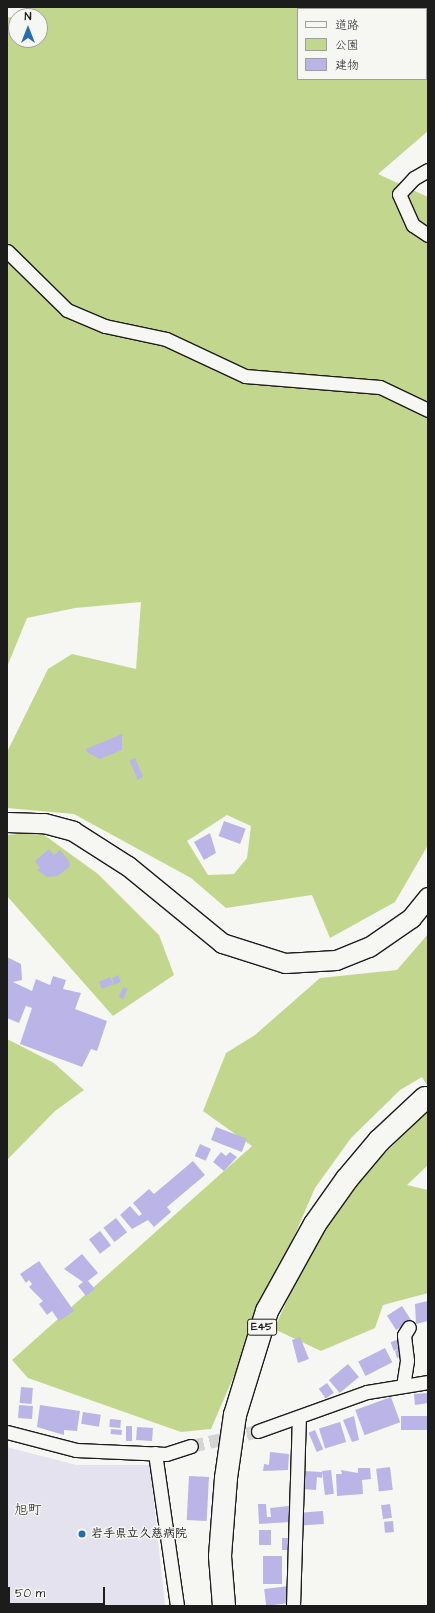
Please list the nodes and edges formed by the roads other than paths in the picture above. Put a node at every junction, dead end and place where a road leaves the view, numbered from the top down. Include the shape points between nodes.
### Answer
1 (428, 170) edge
2 (428, 235) edge
3 (7, 251) edge
4 (428, 410) edge
5 (7, 822) edge
6 (428, 897) edge
7 (425, 1098) dead end
8 (409, 1327) dead end
9 (428, 1382) edge
10 (403, 1386) junction
11 (299, 1419) junction
12 (258, 1431) tunnel mouth
13 (7, 1432) edge
14 (191, 1446) tunnel mouth
15 (155, 1453) junction
16 (177, 1606) edge
17 (224, 1606) edge
18 (293, 1606) edge

1 - 2 street via 414,178 399,194 413,225
3 - 4 street via 67,310 106,326 166,340 245,376 380,387
5 - 6 street via 44,823 73,831 128,866 222,943 285,963 336,960 369,947 411,918
7 - 17 highway, E45 via 379,1141 347,1179 315,1224 267,1311 236,1415 226,1478 220,1556
8 - 10 street via 404,1335 407,1360
9 - 10 street
10 - 11 street via 367,1392
11 - 12 street
11 - 18 street
13 - 15 street via 76,1450
14 - 15 street
15 - 16 street

